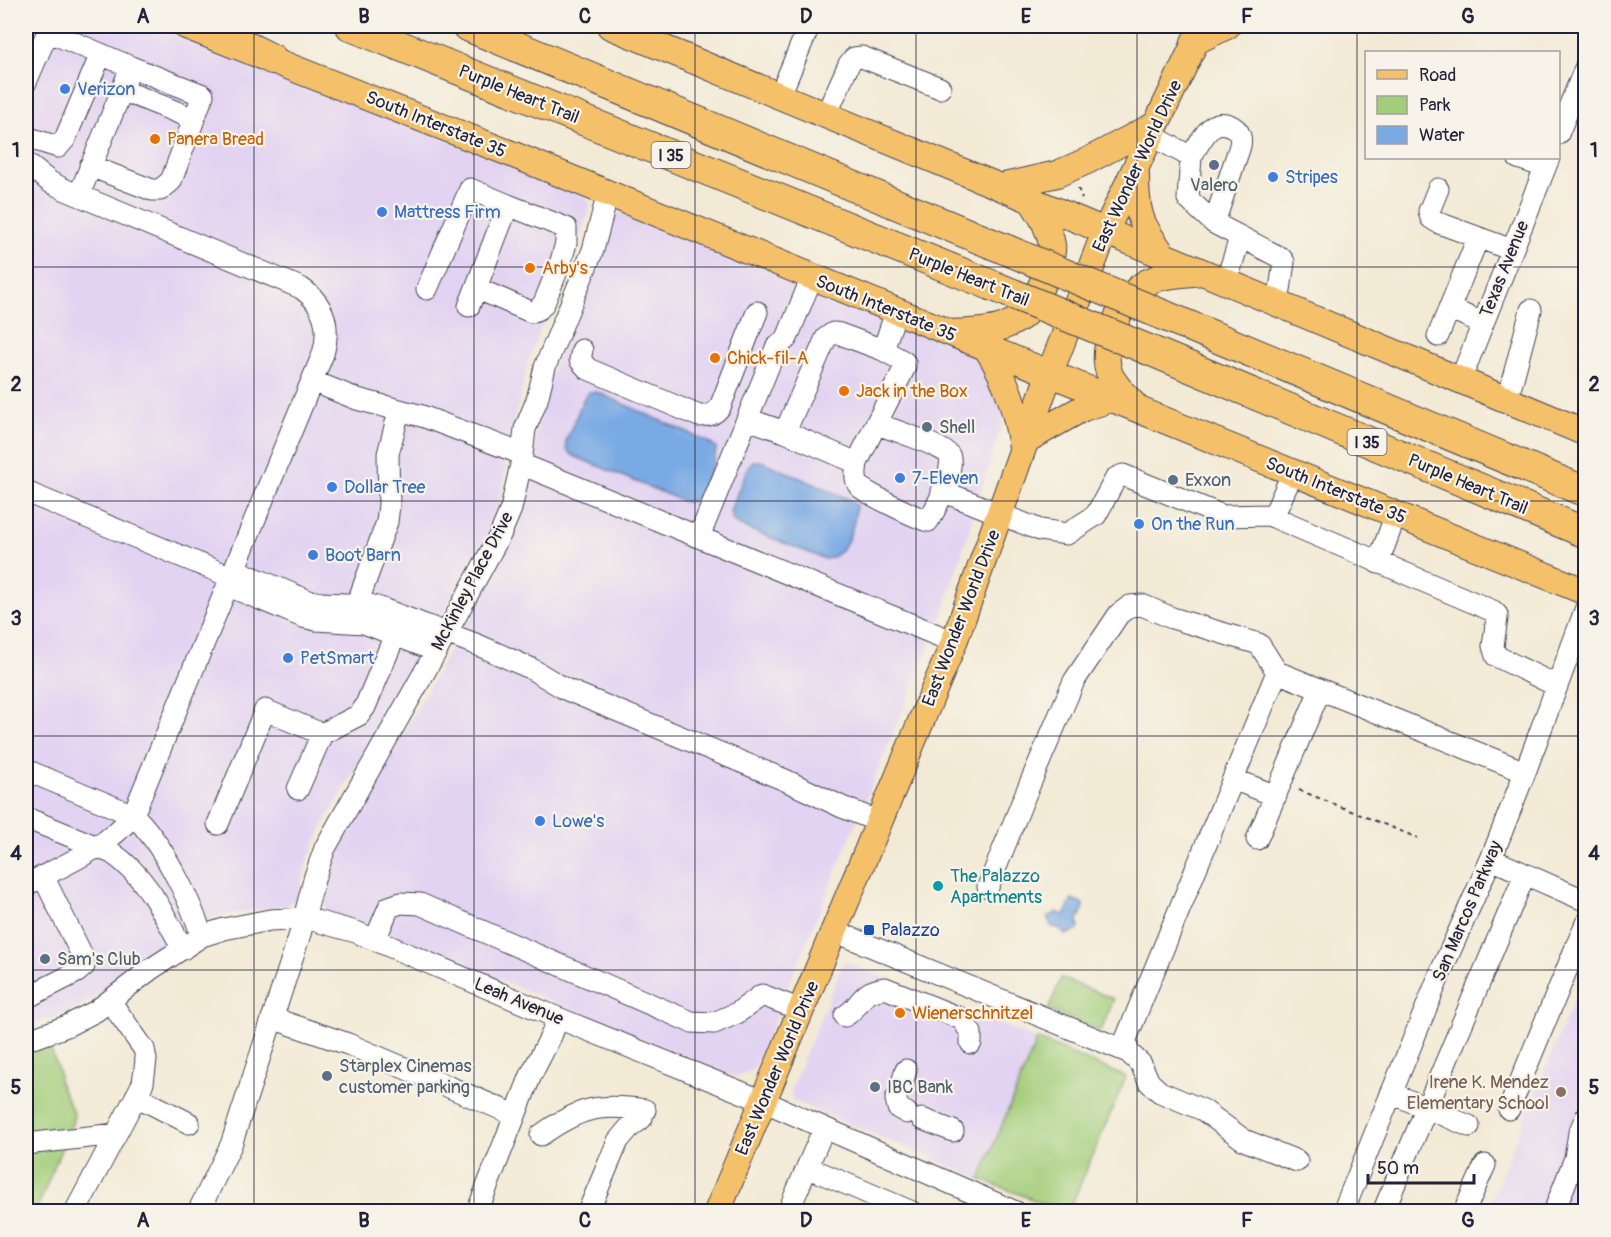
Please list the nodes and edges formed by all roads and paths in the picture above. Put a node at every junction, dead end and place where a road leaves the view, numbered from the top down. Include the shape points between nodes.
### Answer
1 (186, 26) edge
2 (206, 26) edge
3 (351, 26) edge
4 (467, 26) edge
5 (609, 26) edge
6 (809, 26) edge
7 (1227, 26) edge
8 (1197, 31) edge
9 (101, 54) junction
10 (272, 59) junction
11 (1586, 66) edge
12 (131, 67) junction
13 (26, 82) edge
14 (940, 88) dead end
15 (122, 90) junction
16 (780, 95) junction
17 (826, 115) junction
18 (194, 119) junction
19 (1560, 129) edge
20 (1153, 130) junction
21 (26, 144) edge
22 (1191, 157) junction
23 (1525, 159) edge
24 (1547, 162) edge
25 (26, 163) edge
26 (90, 166) junction
27 (1136, 168) junction
28 (1000, 187) junction
29 (1077, 187) dead end
30 (1438, 189) dead end
31 (608, 193) junction
32 (79, 195) junction
33 (1031, 200) junction
34 (1084, 202) dead end
35 (508, 205) junction
36 (1214, 223) junction
37 (1105, 232) junction
38 (1240, 238) junction
39 (1478, 238) junction
40 (1512, 250) junction
41 (1164, 256) junction
42 (1202, 272) junction
43 (806, 275) junction
44 (1226, 282) junction
45 (427, 289) dead end
46 (1278, 304) junction
47 (1449, 308) junction
48 (1532, 310) dead end
49 (757, 312) dead end
50 (896, 312) junction
51 (1482, 323) junction
52 (949, 333) junction
53 (1438, 336) dead end
54 (582, 350) dead end
55 (883, 350) junction
56 (988, 350) junction
57 (1049, 375) junction
58 (312, 381) junction
59 (1460, 381) junction
60 (1111, 399) junction
61 (1507, 400) junction
62 (1138, 409) junction
63 (399, 411) junction
64 (747, 419) junction
65 (876, 424) junction
66 (785, 432) junction
67 (1586, 433) edge
68 (1024, 445) junction
69 (522, 459) junction
70 (857, 462) junction
71 (1293, 472) junction
72 (942, 491) junction
73 (26, 492) edge
74 (1586, 492) edge
75 (1000, 513) junction
76 (1396, 514) junction
77 (1273, 517) junction
78 (1586, 533) edge
79 (699, 537) junction
80 (1378, 563) junction
81 (231, 577) junction
82 (1586, 592) edge
83 (357, 604) junction
84 (1586, 608) edge
85 (399, 626) junction
86 (441, 642) junction
87 (954, 642) junction
88 (1277, 672) junction
89 (1557, 686) junction
90 (1320, 690) junction
91 (322, 734) junction
92 (26, 770) edge
93 (1525, 772) junction
94 (1233, 779) junction
95 (297, 789) dead end
96 (1299, 790) dead end
97 (1276, 796) junction
98 (133, 814) junction
99 (26, 818) edge
100 (880, 822) junction
101 (218, 824) dead end
102 (1418, 838) dead end
103 (1257, 839) dead end
104 (98, 847) junction
105 (1491, 859) junction
106 (1525, 874) junction
107 (34, 880) edge
108 (988, 887) dead end
109 (1586, 901) edge
110 (305, 918) junction
111 (1586, 923) edge
112 (834, 931) junction
113 (202, 936) junction
114 (375, 940) junction
115 (183, 949) junction
116 (26, 998) edge
117 (110, 1001) junction
118 (801, 1010) junction
119 (845, 1016) dead end
120 (272, 1018) junction
121 (558, 1018) junction
122 (26, 1039) edge
123 (971, 1043) dead end
124 (1128, 1052) junction
125 (1391, 1093) junction
126 (136, 1096) junction
127 (906, 1097) dead end
128 (763, 1101) junction
129 (1426, 1109) junction
130 (1509, 1109) dead end
131 (515, 1115) junction
132 (1586, 1117) edge
133 (189, 1123) dead end
134 (1469, 1126) dead end
135 (824, 1128) junction
136 (953, 1131) dead end
137 (116, 1134) junction
138 (541, 1135) dead end
139 (26, 1144) edge
140 (1297, 1161) dead end
141 (1485, 1165) dead end
142 (807, 1167) junction
143 (75, 1212) edge
144 (198, 1212) edge
145 (477, 1212) edge
146 (588, 1212) edge
147 (717, 1212) edge
148 (788, 1212) edge
149 (912, 1212) edge
150 (1016, 1212) edge
151 (1343, 1212) edge
152 (1383, 1212) edge
153 (1464, 1212) edge
154 (1554, 1212) edge

1 - 10 main road, South Interstate 35
2 - 10 highway
3 - 78 highway, Purple Heart Trail / I 35, bridge via 991,285
4 - 74 highway, I 35, bridge
5 - 16 main road
6 - 16 street
7 - 8 main road
8 - 20 main road, East Wonder World Drive
9 - 12 street
9 - 13 street via 54,34 46,36
9 - 21 street via 65,139 58,147 29,138
10 - 31 main road, South Interstate 35
11 - 19 street
12 - 15 street
12 - 18 street via 203,95
14 - 17 street via 861,57 854,58
15 - 18 street
15 - 26 street
16 - 17 main road
17 - 28 main road
18 - 26 street via 171,181 160,190
20 - 22 street
20 - 27 main road, East Wonder World Drive
20 - 28 main road via 1057,174
22 - 36 street via 1188,199
22 - 36 street via 1213,126 1226,123 1240,135
23 - 24 street
24 - 40 street, Texas Avenue
25 - 32 street via 50,182
26 - 32 street
27 - 37 main road, East Wonder World Drive
27 - 41 main road via 1136,205 1143,224
28 - 33 main road
29 - 34 path
30 - 39 street via 1429,211 1431,218
31 - 43 main road, South Interstate 35
31 - 69 street, McKinley Place Drive via 593,250 545,367 525,429
32 - 58 street via 287,281 311,295 327,326 326,346
33 - 37 main road
33 - 52 main road via 1047,225 1053,248 1040,291 1026,313 1003,327
35 - 35 street via 473,297 531,312 544,303 555,277 566,243 566,228
35 - 45 street via 470,189
36 - 38 street
37 - 41 main road
37 - 57 main road, East Wonder World Drive
38 - 44 street
38 - 46 street via 1284,262
39 - 40 street
39 - 47 street
40 - 51 street, Texas Avenue
41 - 42 main road
42 - 44 main road
42 - 62 main road via 1160,278 1140,286 1123,307 1106,356 1110,374
43 - 50 main road, South Interstate 35
43 - 64 street via 776,333 776,348
44 - 46 main road
46 - 59 main road
47 - 51 street
47 - 53 street
48 - 61 street
49 - 54 street via 720,406 706,416 588,369 580,360
50 - 52 main road, South Interstate 35
50 - 55 street
51 - 59 street, Texas Avenue
52 - 56 main road, South Interstate 35
55 - 65 street via 903,361 905,367
55 - 66 street via 840,334 826,338
56 - 57 main road, South Interstate 35
56 - 68 main road via 1011,394
57 - 60 main road, South Interstate 35
57 - 68 main road, East Wonder World Drive
58 - 63 street
58 - 81 street
59 - 61 main road
60 - 62 main road, South Interstate 35
60 - 68 main road via 1083,408
61 - 67 main road
62 - 71 main road, South Interstate 35
63 - 69 street via 422,416
63 - 83 street via 388,454 387,522
64 - 66 street
64 - 79 street
65 - 70 street
65 - 72 street via 947,453 951,468
66 - 70 street
68 - 75 main road, East Wonder World Drive
69 - 79 street
69 - 86 street, McKinley Place Drive via 511,509 500,535
70 - 72 street via 858,485 925,520 931,517
71 - 76 main road, South Interstate 35
71 - 77 street
72 - 75 street
73 - 81 street
75 - 77 street via 1041,530 1066,534 1096,515 1116,478 1123,475 1223,516
75 - 87 main road, East Wonder World Drive
76 - 80 street
76 - 82 main road, South Interstate 35
77 - 80 street
79 - 87 street
80 - 89 street via 1493,611 1497,615 1493,646 1496,656
81 - 83 street via 245,574 309,601
81 - 85 street via 238,590 303,617
81 - 98 street
83 - 85 street via 369,605
84 - 89 street, San Marcos Parkway
85 - 86 street
85 - 91 street via 366,707 359,715
86 - 100 street via 530,668 565,689
86 - 110 street, McKinley Place Drive via 326,848
87 - 100 main road, East Wonder World Drive
88 - 90 street
88 - 94 street
88 - 108 street via 1260,644 1142,605 1130,606 1119,614 1074,681
89 - 93 street, San Marcos Parkway
90 - 93 street
90 - 97 street
91 - 95 street
91 - 101 street via 265,710
92 - 98 street
93 - 105 street, San Marcos Parkway
94 - 97 street
94 - 124 street via 1126,1040
96 - 102 path
97 - 103 street
98 - 104 street
98 - 113 street via 157,842
99 - 104 street
100 - 112 main road, East Wonder World Drive
104 - 107 street
104 - 115 street via 137,873
105 - 106 street
105 - 125 street, San Marcos Parkway
106 - 109 street
106 - 129 street
107 - 116 street via 83,957 84,966
110 - 113 street, Leah Avenue via 270,920
110 - 114 street, Leah Avenue
110 - 120 street, McKinley Place Drive
111 - 130 street
112 - 118 main road, East Wonder World Drive
112 - 124 street
113 - 115 street, Leah Avenue
114 - 118 street via 389,907 420,904 691,1022 714,1023 762,995
114 - 121 street, Leah Avenue
115 - 117 street, Leah Avenue
117 - 122 street, Leah Avenue via 67,1026
117 - 126 street via 144,1049 143,1083
118 - 128 main road, East Wonder World Drive
119 - 123 street via 863,996 885,988 962,1019 971,1033
120 - 131 street via 348,1044
120 - 144 street, McKinley Place Drive via 231,1145
121 - 128 street, Leah Avenue
121 - 131 street
124 - 140 street via 1160,1092 1203,1110 1244,1140
125 - 129 street
125 - 151 street, San Marcos Parkway
126 - 133 street
126 - 137 street
127 - 136 street
128 - 135 street, Leah Avenue
128 - 147 main road, East Wonder World Drive
129 - 134 street
129 - 152 street
131 - 145 street
132 - 154 street
135 - 142 street
135 - 150 street, Leah Avenue
137 - 139 street
137 - 143 street
138 - 146 street via 565,1119 591,1109 607,1106 643,1114 618,1141
141 - 153 street
142 - 148 street
142 - 149 street

